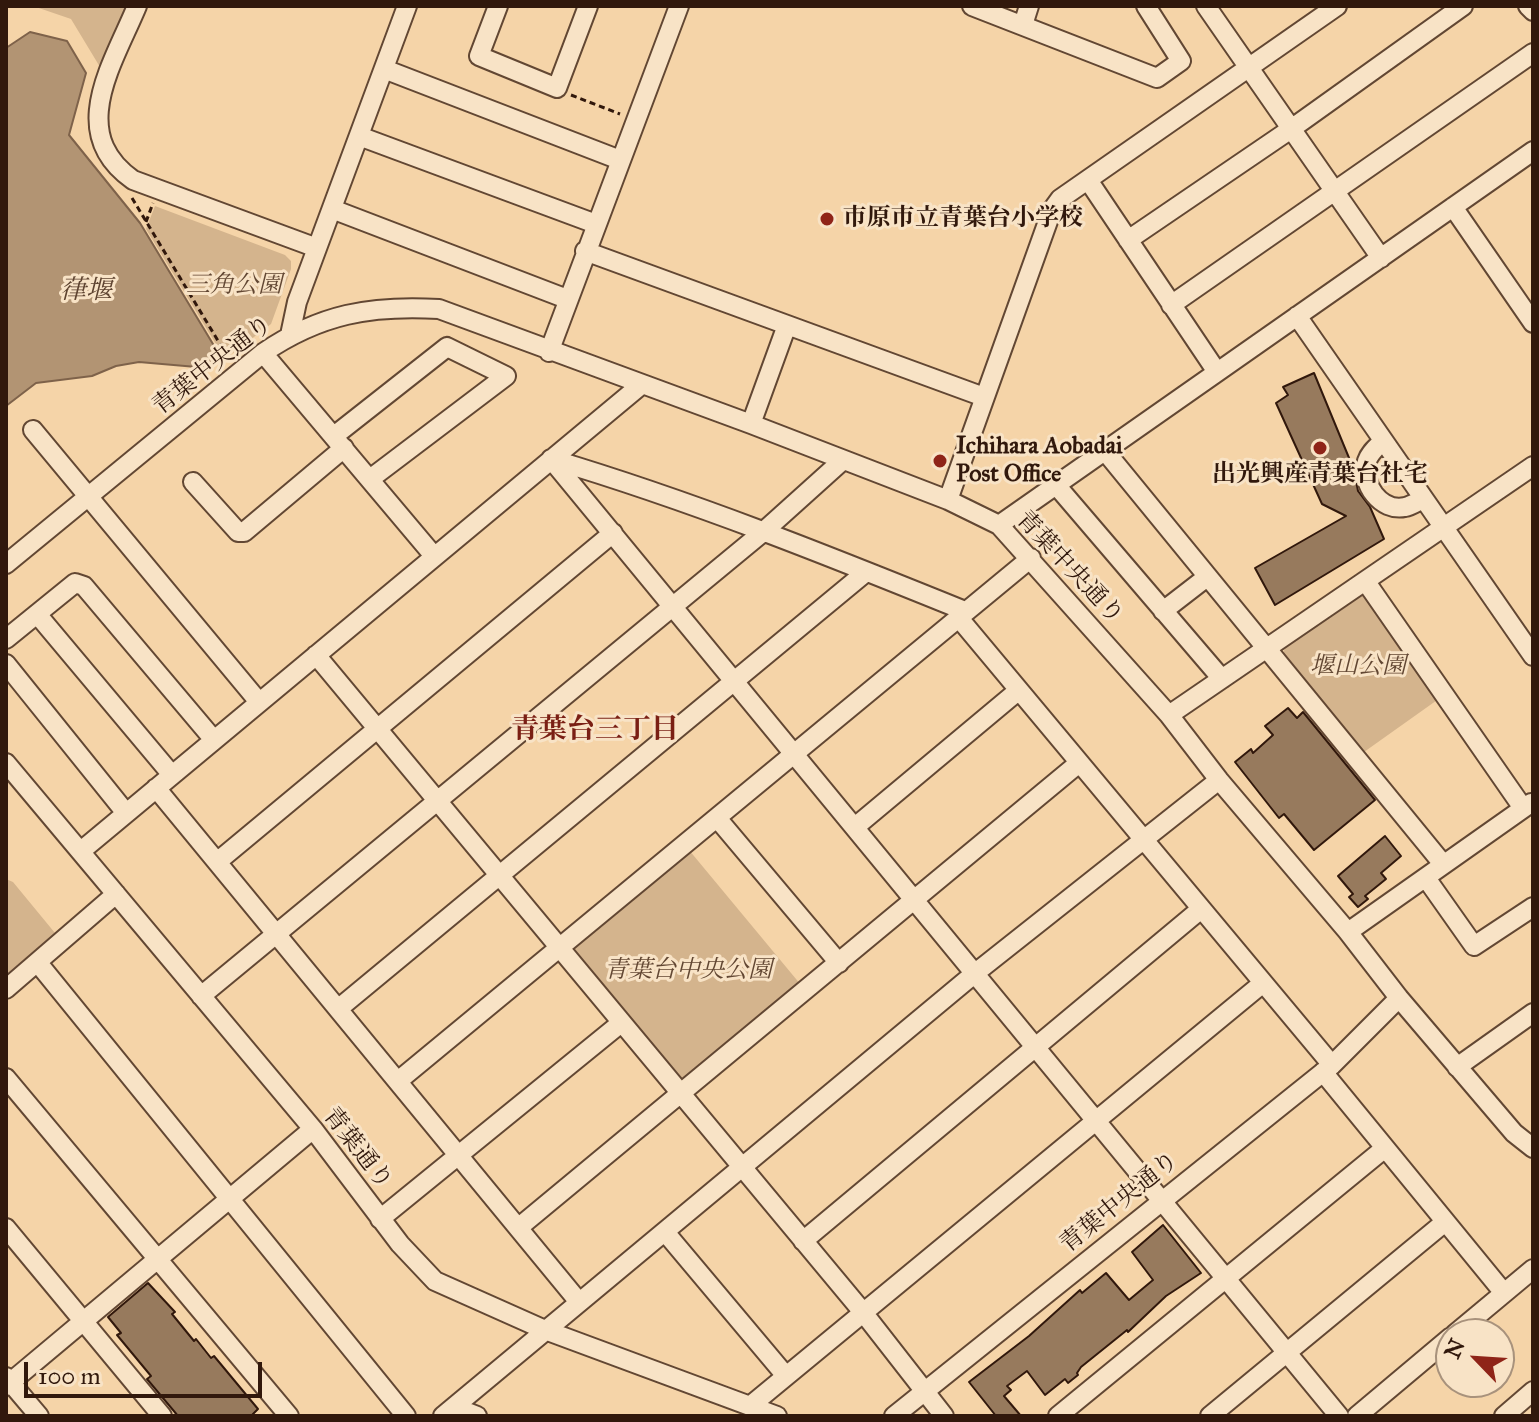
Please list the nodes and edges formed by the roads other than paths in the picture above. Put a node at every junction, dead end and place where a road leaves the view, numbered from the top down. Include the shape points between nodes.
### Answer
1 (137, 6) edge
2 (407, 6) edge
3 (498, 6) edge
4 (588, 6) edge
5 (679, 6) edge
6 (972, 6) edge
7 (1029, 6) edge
8 (1146, 6) edge
9 (1206, 6) edge
10 (1337, 6) edge
11 (1463, 6) edge
12 (1528, 6) edge
13 (1533, 11) edge
14 (1023, 25) junction
15 (1533, 53) edge
16 (1248, 66) junction
17 (384, 69) junction
18 (1291, 129) junction
19 (359, 136) junction
20 (1533, 151) edge
21 (620, 160) junction
22 (1088, 180) junction
23 (1335, 192) junction
24 (1453, 207) junction
25 (332, 209) junction
26 (596, 224) junction
27 (1128, 240) junction
28 (317, 248) junction
29 (585, 251) junction
30 (1381, 258) junction
31 (567, 299) junction
32 (1171, 305) junction
33 (1297, 316) junction
34 (1533, 323) edge
35 (787, 325) junction
36 (290, 335) junction
37 (549, 352) junction
38 (263, 353) junction
39 (1217, 372) junction
40 (641, 385) junction
41 (984, 397) junction
42 (751, 424) junction
43 (33, 430) dead end
44 (1383, 441) junction
45 (339, 442) junction
46 (1105, 451) junction
47 (551, 459) junction
48 (843, 460) junction
49 (1528, 470) edge
50 (370, 479) junction
51 (193, 482) dead end
52 (1056, 485) junction
53 (1533, 489) edge
54 (89, 498) junction
55 (1423, 499) junction
56 (948, 500) junction
57 (999, 525) junction
58 (1443, 528) junction
59 (763, 532) junction
60 (613, 533) junction
61 (434, 556) junction
62 (1031, 558) junction
63 (6, 564) edge
64 (866, 572) junction
65 (1207, 577) junction
66 (1366, 582) junction
67 (673, 606) junction
68 (1163, 611) junction
69 (37, 614) junction
70 (961, 614) junction
71 (6, 639) edge
72 (1266, 649) junction
73 (316, 655) junction
74 (1533, 656) edge
75 (6, 664) edge
76 (1222, 679) junction
77 (734, 680) junction
78 (1019, 690) junction
79 (259, 702) junction
80 (1169, 715) junction
81 (378, 730) junction
82 (214, 740) junction
83 (794, 753) junction
84 (6, 763) edge
85 (1079, 763) junction
86 (172, 775) junction
87 (1219, 780) junction
88 (156, 788) junction
89 (436, 800) junction
90 (1528, 805) edge
91 (126, 813) junction
92 (717, 818) junction
93 (855, 827) junction
94 (1144, 840) junction
95 (81, 851) junction
96 (217, 862) junction
97 (1443, 864) junction
98 (499, 876) junction
99 (1426, 878) junction
100 (116, 894) junction
101 (914, 901) junction
102 (1533, 907) edge
103 (1201, 909) junction
104 (1348, 932) junction
105 (276, 934) junction
106 (559, 948) junction
107 (38, 963) junction
108 (839, 963) junction
109 (974, 974) junction
110 (1263, 983) junction
111 (6, 989) edge
112 (201, 996) junction
113 (1399, 998) junction
114 (338, 1009) junction
115 (1533, 1013) edge
116 (621, 1023) junction
117 (1034, 1049) junction
118 (1457, 1067) junction
119 (1327, 1069) junction
120 (6, 1078) edge
121 (398, 1081) junction
122 (680, 1093) junction
123 (1094, 1121) junction
124 (313, 1129) junction
125 (1385, 1148) junction
126 (1533, 1148) edge
127 (458, 1155) junction
128 (742, 1169) junction
129 (230, 1199) junction
130 (1161, 1200) junction
131 (380, 1219) junction
132 (1445, 1222) junction
133 (6, 1228) edge
134 (518, 1228) junction
135 (665, 1232) junction
136 (803, 1241) junction
137 (158, 1259) junction
138 (1533, 1269) edge
139 (1224, 1279) junction
140 (1504, 1293) junction
141 (579, 1302) junction
142 (862, 1311) junction
143 (1474, 1318) edge
144 (83, 1321) junction
145 (545, 1330) junction
146 (1435, 1351) edge
147 (1286, 1352) junction
148 (786, 1376) junction
149 (8, 1382) edge
150 (1533, 1391) edge
151 (925, 1393) junction
152 (448, 1412) edge
153 (764, 1412) edge
154 (39, 1416) edge
155 (162, 1416) edge
156 (289, 1416) edge
157 (406, 1416) edge
158 (477, 1416) edge
159 (894, 1416) edge
160 (944, 1416) edge
161 (1058, 1416) edge
162 (1210, 1416) edge
163 (1339, 1416) edge
164 (1357, 1416) edge
165 (1504, 1416) edge

1 - 28 street via 99,99 97,129 107,155 133,180
2 - 17 street
3 - 4 street via 479,56 557,88
5 - 21 street
6 - 14 street
7 - 14 street
8 - 14 street via 1181,61 1157,78
9 - 16 street
10 - 16 street
11 - 18 street
12 - 13 street
15 - 23 street
16 - 18 street
16 - 22 street
17 - 19 street
17 - 21 street
18 - 23 street
18 - 27 street
19 - 25 street
19 - 26 street
20 - 24 street
21 - 26 street
22 - 27 street
22 - 41 street via 1052,210
23 - 30 street
23 - 32 street
24 - 30 street
24 - 34 street
25 - 28 street
25 - 31 street
26 - 29 street
27 - 32 street
28 - 36 street
29 - 31 street
29 - 35 street
30 - 33 street
31 - 37 street
32 - 39 street
33 - 39 street
33 - 44 street
35 - 41 street
35 - 42 street
36 - 37 street, 青葉中央通り via 354,312 439,309
36 - 38 street, 青葉中央通り
37 - 40 street, 青葉中央通り
38 - 45 street
38 - 54 street, 青葉中央通り
39 - 46 street
40 - 42 street, 青葉中央通り
40 - 47 street
41 - 56 street
42 - 48 street, 青葉中央通り
43 - 54 street
44 - 55 street
44 - 55 street via 1367,462 1373,494 1387,506 1405,507
45 - 50 street
45 - 50 street via 447,347 506,376
45 - 51 street via 244,532 238,532
46 - 52 street
46 - 65 street
47 - 59 street
47 - 60 street
47 - 61 street
48 - 56 street, 青葉中央通り
48 - 59 street
49 - 53 street
49 - 58 street
50 - 61 street
52 - 57 street
52 - 68 street
54 - 63 street, 青葉中央通り
54 - 79 street
55 - 58 street
56 - 57 street, 青葉中央通り
57 - 62 street, 青葉中央通り
58 - 66 street
58 - 74 street
59 - 64 street
59 - 67 street
60 - 67 street
60 - 81 street
61 - 73 street
62 - 70 street
62 - 80 street, 青葉中央通り
64 - 70 street
64 - 77 street
65 - 68 street
65 - 72 street
66 - 72 street
66 - 90 street
67 - 77 street
67 - 89 street
68 - 76 street
69 - 71 street
69 - 82 street via 75,583 84,586
69 - 86 street
70 - 78 street
70 - 83 street
72 - 76 street
72 - 97 street
73 - 79 street
73 - 81 street
75 - 91 street
76 - 80 street
77 - 83 street
77 - 98 street
78 - 85 street
78 - 93 street
79 - 82 street
80 - 87 street, 青葉中央通り
81 - 89 street
81 - 96 street
82 - 86 street
83 - 92 street
83 - 93 street
84 - 95 street, 青葉通り
85 - 94 street
85 - 101 street
86 - 88 street
87 - 94 street
87 - 104 street, 青葉中央通り
88 - 91 street
88 - 96 street
89 - 98 street
89 - 105 street
90 - 97 street
91 - 95 street
92 - 106 street
92 - 108 street
93 - 101 street
94 - 103 street
94 - 109 street
95 - 100 street, 青葉通り
96 - 105 street
97 - 99 street
98 - 106 street
98 - 114 street
99 - 102 street via 1474,946
99 - 104 street
100 - 107 street
100 - 112 street, 青葉通り
101 - 108 street
101 - 109 street
103 - 110 street
103 - 117 street
104 - 113 street, 青葉中央通り
105 - 112 street
105 - 114 street
106 - 116 street
106 - 121 street
107 - 111 street
107 - 129 street
108 - 122 street
109 - 117 street
109 - 128 street
110 - 119 street
110 - 123 street
112 - 124 street, 青葉通り
113 - 118 street
113 - 119 street, 青葉中央通り
114 - 121 street
115 - 118 street
116 - 122 street
116 - 127 street
117 - 123 street
117 - 136 street
118 - 126 street
119 - 125 street
119 - 130 street, 青葉中央通り
120 - 137 street
121 - 127 street
122 - 128 street
122 - 134 street
123 - 130 street
123 - 142 street
124 - 129 street
124 - 131 street, 青葉通り
125 - 132 street
125 - 139 street
127 - 131 street
127 - 134 street
128 - 135 street
128 - 136 street
129 - 137 street
129 - 157 street
130 - 139 street
130 - 151 street, 青葉中央通り
131 - 145 street, 青葉通り via 435,1281
132 - 140 street
132 - 147 street
133 - 144 street
134 - 141 street
135 - 141 street
135 - 148 street
136 - 142 street
137 - 144 street
137 - 156 street
138 - 140 street
139 - 147 street
139 - 161 street
140 - 143 street
141 - 145 street
142 - 148 street
142 - 151 street
144 - 149 street
144 - 155 street
145 - 152 street
145 - 153 street, 青葉通り
146 - 164 street
147 - 162 street
147 - 163 street
148 - 153 street
149 - 154 street
150 - 165 street
151 - 159 street, 青葉中央通り
151 - 160 street
152 - 158 street

